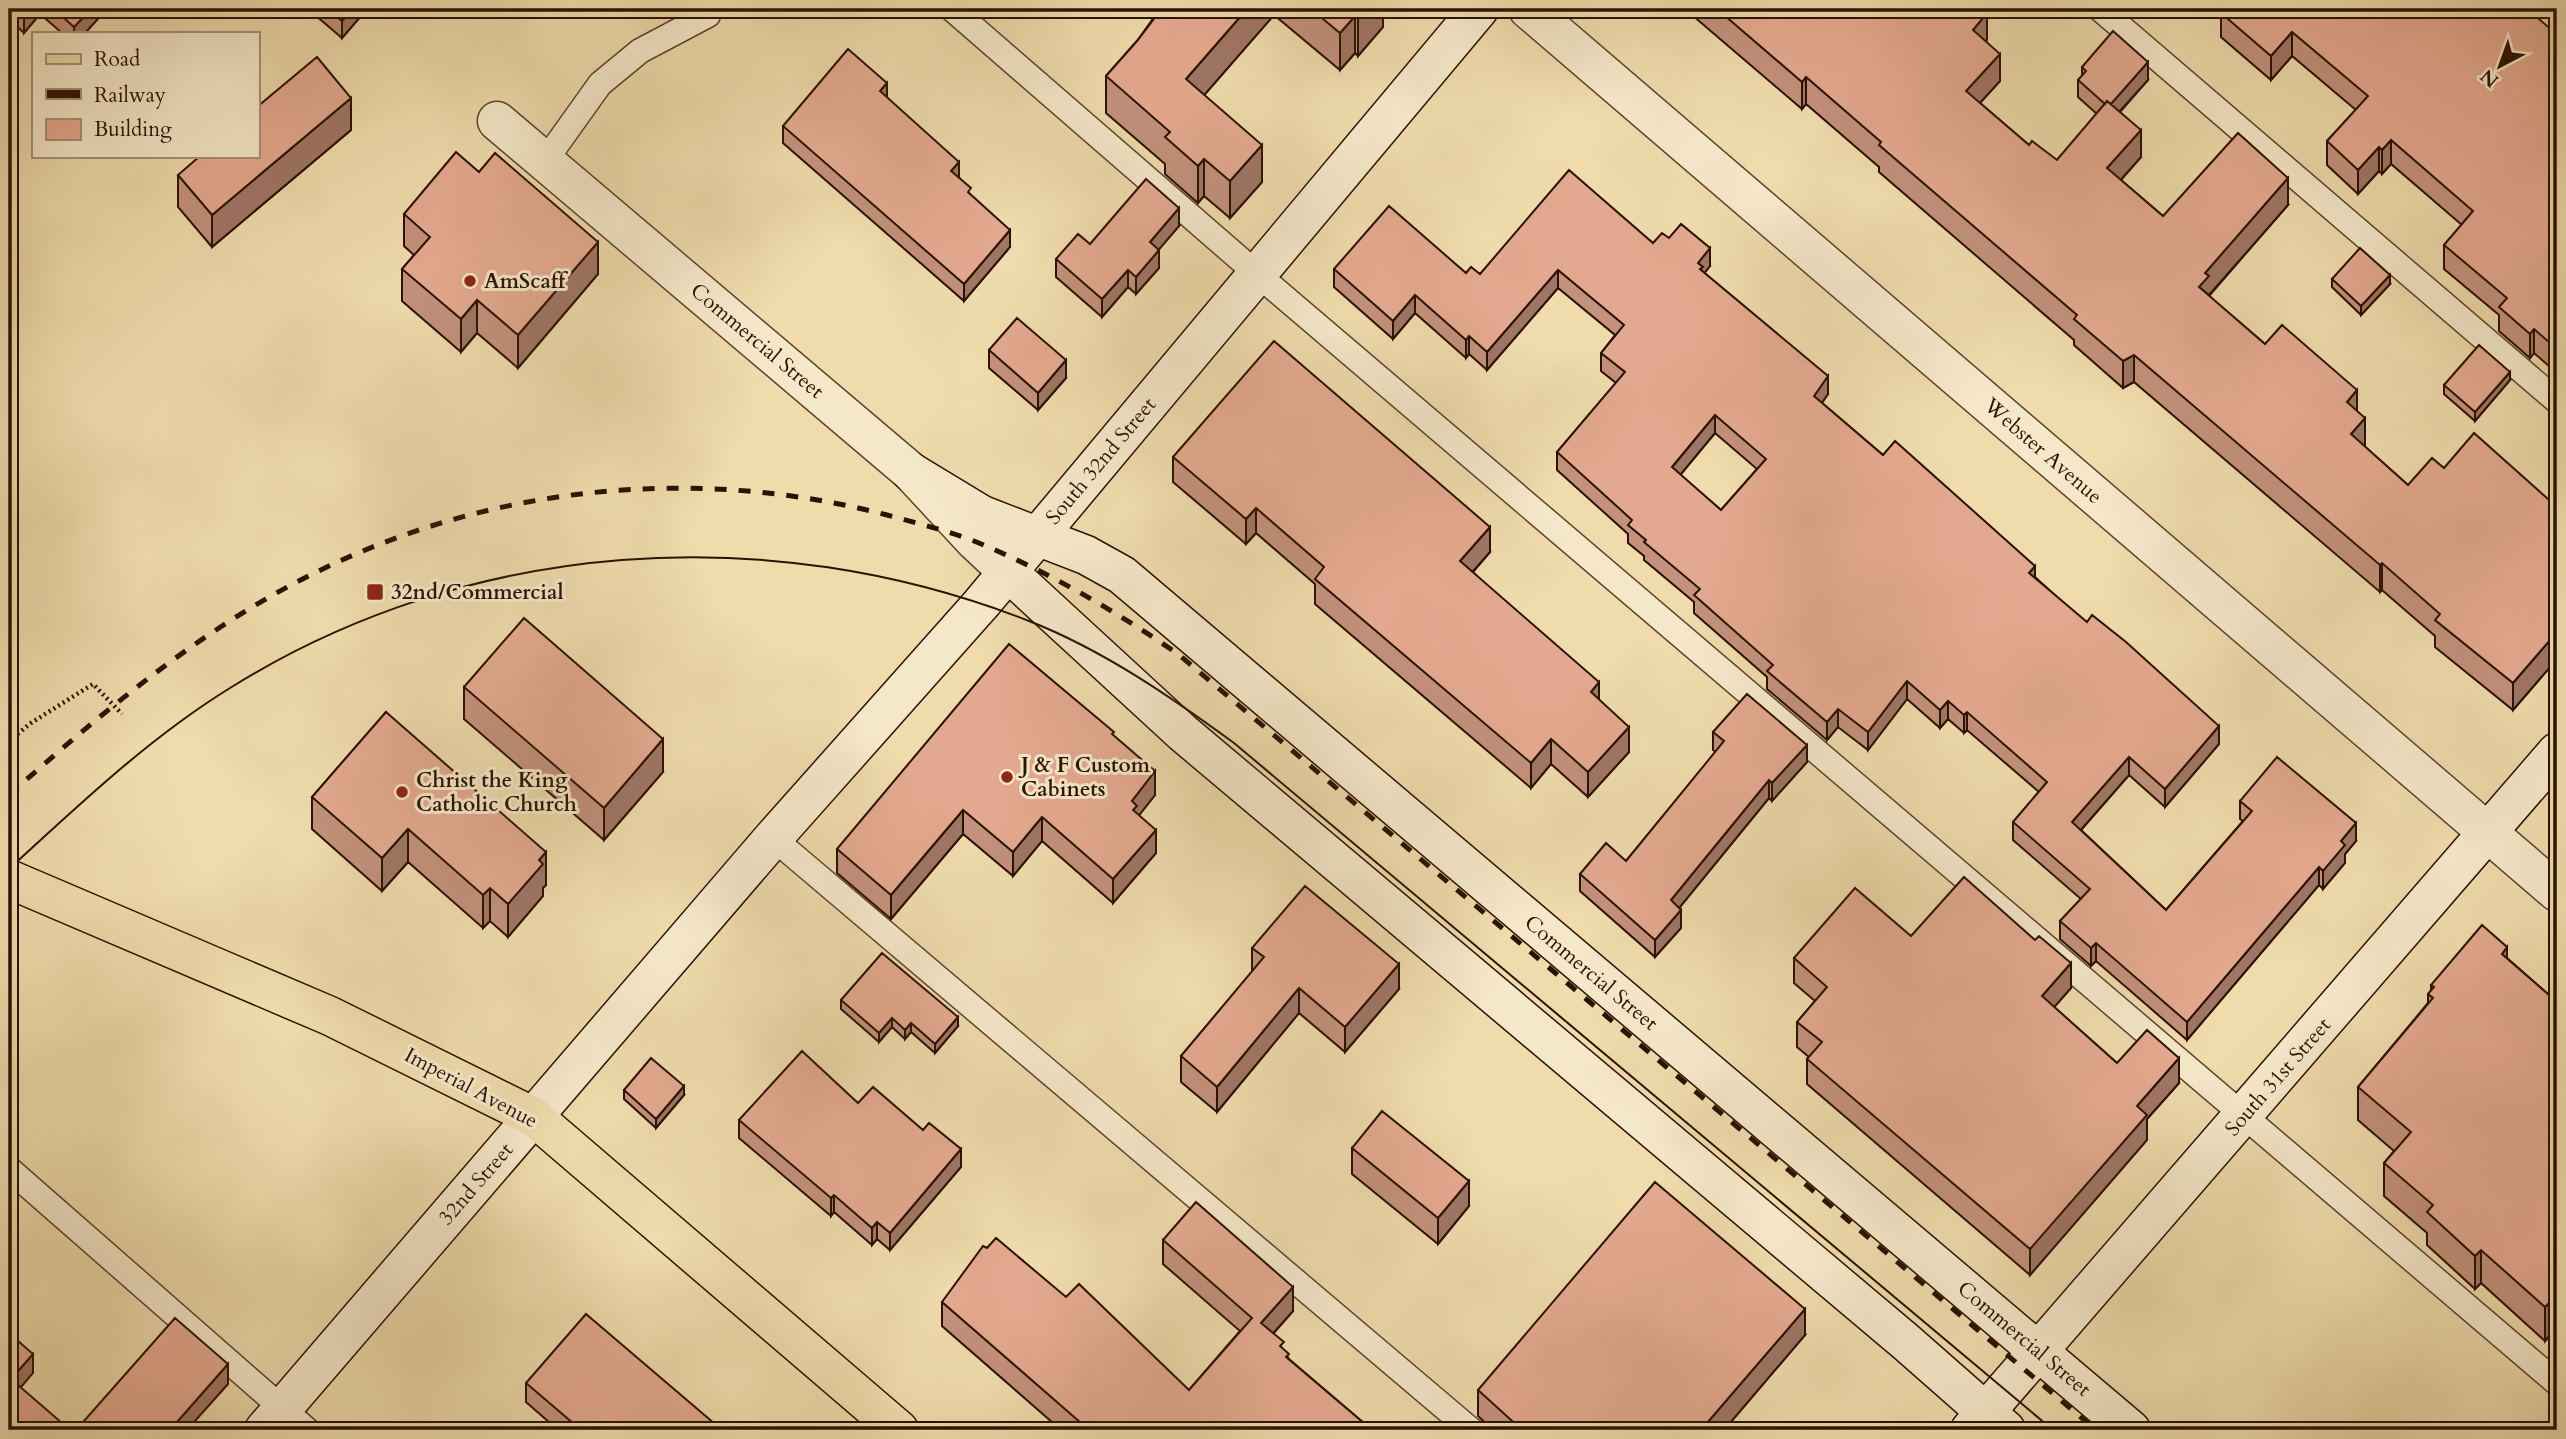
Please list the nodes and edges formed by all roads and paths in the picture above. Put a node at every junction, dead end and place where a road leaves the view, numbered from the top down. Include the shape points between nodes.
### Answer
1 (952, 9) edge
2 (1479, 9) edge
3 (1528, 9) edge
4 (2100, 9) edge
5 (708, 15) dead end
6 (497, 121) dead end
7 (545, 161) junction
8 (1256, 273) junction
9 (2557, 401) edge
10 (911, 472) junction
11 (1038, 536) junction
12 (1008, 572) junction
13 (122, 714) dead end
14 (9, 741) edge
15 (2557, 752) edge
16 (2488, 832) junction
17 (773, 838) junction
18 (9, 879) edge
19 (2557, 892) edge
20 (715, 905) joint
21 (2244, 1116) junction
22 (534, 1117) junction
23 (9, 1169) edge
24 (2039, 1352) junction
25 (2557, 1383) edge
26 (1989, 1418) edge
27 (285, 1423) edge
28 (900, 1430) edge
29 (1471, 1430) edge
30 (2131, 1430) edge

1 - 8 lane
2 - 8 main road, South 32nd Street
3 - 16 main road, Webster Avenue
4 - 9 lane
5 - 7 lane via 640,51 600,84
6 - 7 main road, Commercial Street
7 - 10 main road, Commercial Street
8 - 11 main road, South 32nd Street
8 - 21 lane
10 - 11 main road, Commercial Street via 982,515
10 - 12 main road, Commercial Street
11 - 12 main road, South 32nd Street
11 - 24 main road, Commercial Street via 1122,575
12 - 17 main road, South 32nd Street
12 - 26 main road, Commercial Street via 1182,733 1875,1315
13 - 14 path via 93,684
15 - 16 main road, South 31st Street
16 - 19 main road, Webster Avenue
16 - 21 main road, South 31st Street
17 - 20 main road, South 32nd Street
17 - 29 lane
18 - 22 main road, Imperial Avenue via 330,1016
20 - 22 main road, 32nd Street
21 - 24 main road, South 31st Street
21 - 25 lane
22 - 27 main road, 32nd Street
22 - 28 main road, Imperial Avenue
23 - 27 lane
24 - 26 main road, South 31st Street
24 - 30 main road, Commercial Street

